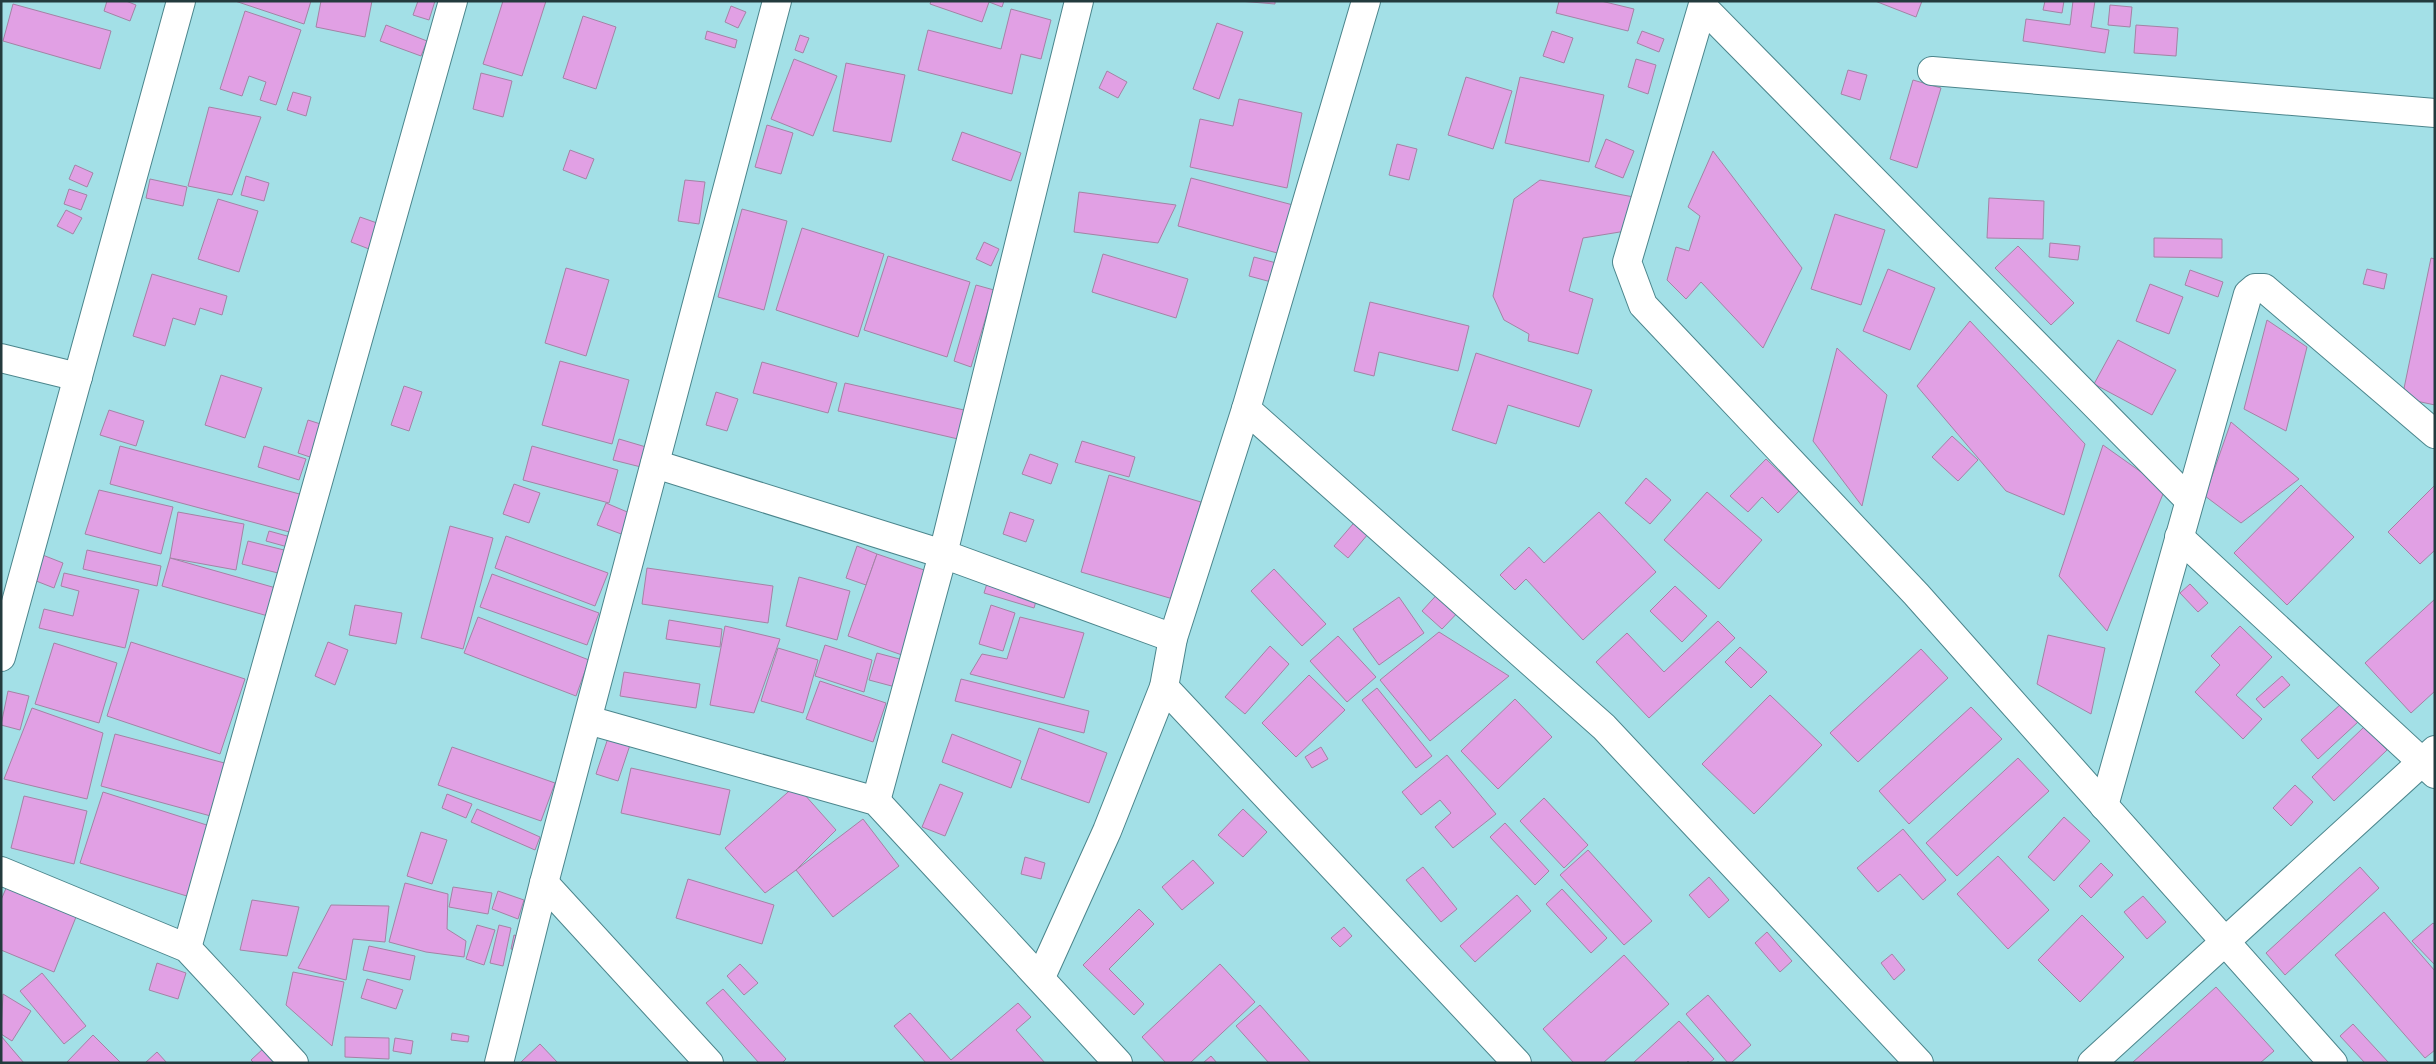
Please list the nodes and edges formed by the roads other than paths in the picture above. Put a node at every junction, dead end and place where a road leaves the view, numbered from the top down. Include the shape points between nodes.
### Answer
1 (181, 1) edge
2 (453, 1) edge
3 (777, 1) edge
4 (1080, 1) edge
5 (1366, 1) edge
6 (1704, 4) edge
7 (1932, 70) dead end
8 (2435, 113) edge
9 (1, 358) edge
10 (78, 377) junction
11 (1246, 409) junction
12 (2435, 434) edge
13 (655, 464) junction
14 (2190, 500) junction
15 (2179, 537) junction
16 (943, 554) junction
17 (1173, 638) junction
18 (1, 658) edge
19 (1164, 687) junction
20 (588, 720) junction
21 (2431, 762) edge
22 (876, 801) junction
23 (2104, 806) junction
24 (1, 871) edge
25 (544, 883) junction
26 (2225, 941) junction
27 (187, 948) junction
28 (1041, 977) junction
29 (294, 1063) edge
30 (499, 1063) edge
31 (709, 1063) edge
32 (1118, 1063) edge
33 (1517, 1063) edge
34 (1918, 1063) edge
35 (2092, 1063) edge
36 (2333, 1063) edge

1 - 10 street
2 - 27 street
3 - 13 street
4 - 16 street
5 - 11 street
6 - 14 street
6 - 23 street via 1627,262 1643,306 1916,594
7 - 8 street
9 - 10 street
10 - 18 street
11 - 17 street
11 - 34 street via 1604,727
12 - 14 street via 2264,288 2255,288 2248,294
13 - 16 street
13 - 20 street
14 - 15 street
15 - 21 street
15 - 23 street
16 - 17 street
16 - 22 street
17 - 19 street
19 - 28 street via 1107,831
19 - 33 street
20 - 22 street
20 - 25 street
21 - 26 street
22 - 28 street
23 - 26 street
24 - 27 street
25 - 30 street
25 - 31 street
26 - 35 street
26 - 36 street
27 - 29 street
28 - 32 street

